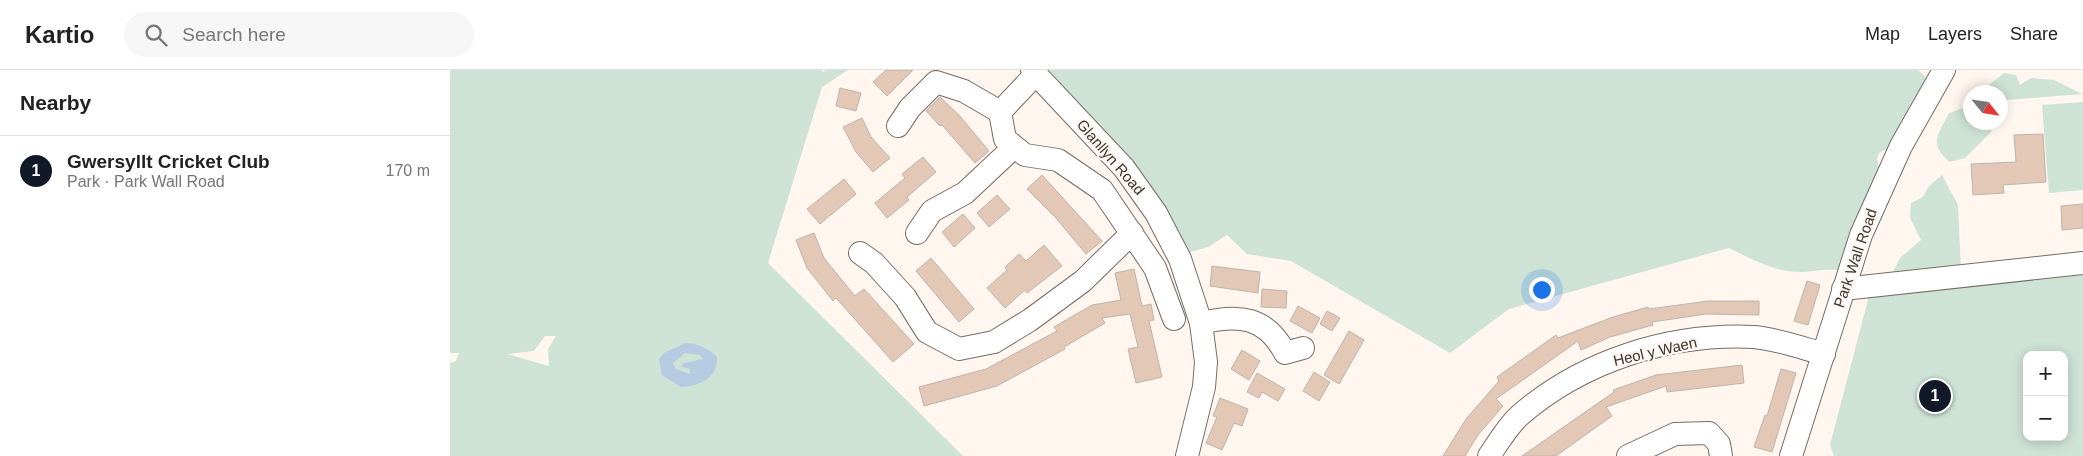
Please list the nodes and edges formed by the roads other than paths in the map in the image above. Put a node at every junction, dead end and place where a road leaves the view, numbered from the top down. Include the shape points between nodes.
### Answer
1 (1944, 70) edge
2 (1034, 72) edge
3 (1000, 112) junction
4 (898, 126) dead end
5 (1014, 146) junction
6 (917, 233) dead end
7 (1132, 233) junction
8 (860, 253) dead end
9 (2083, 263) edge
10 (1844, 289) junction
11 (1174, 319) dead end
12 (1201, 322) junction
13 (1289, 354) dead end
14 (1824, 354) junction
15 (1187, 456) edge
16 (1489, 456) edge
17 (1628, 456) edge
18 (1721, 456) edge
19 (1791, 456) edge

1 - 10 street, Park Wall Road via 1880,188
2 - 3 street
2 - 12 street, Glanllyn Road via 1124,168 1156,213 1180,259
3 - 4 street via 964,91 936,82 910,108
3 - 5 street via 1005,139
5 - 6 street via 965,193 932,211
5 - 7 street via 1024,155 1058,160 1102,190
7 - 8 street via 1083,281 1030,320 994,342 959,349 926,332 905,297 874,263
7 - 11 street via 1155,268
9 - 10 street
10 - 14 street, Park Wall Road
12 - 13 street via 1227,317 1256,324 1270,331
12 - 15 street, Glanllyn Road via 1206,362 1204,387
14 - 16 street, Heol y Waen via 1755,337 1686,340 1620,356 1567,380 1524,412
14 - 19 street, Park Wall Road
17 - 18 street via 1675,434 1709,433 1718,444

